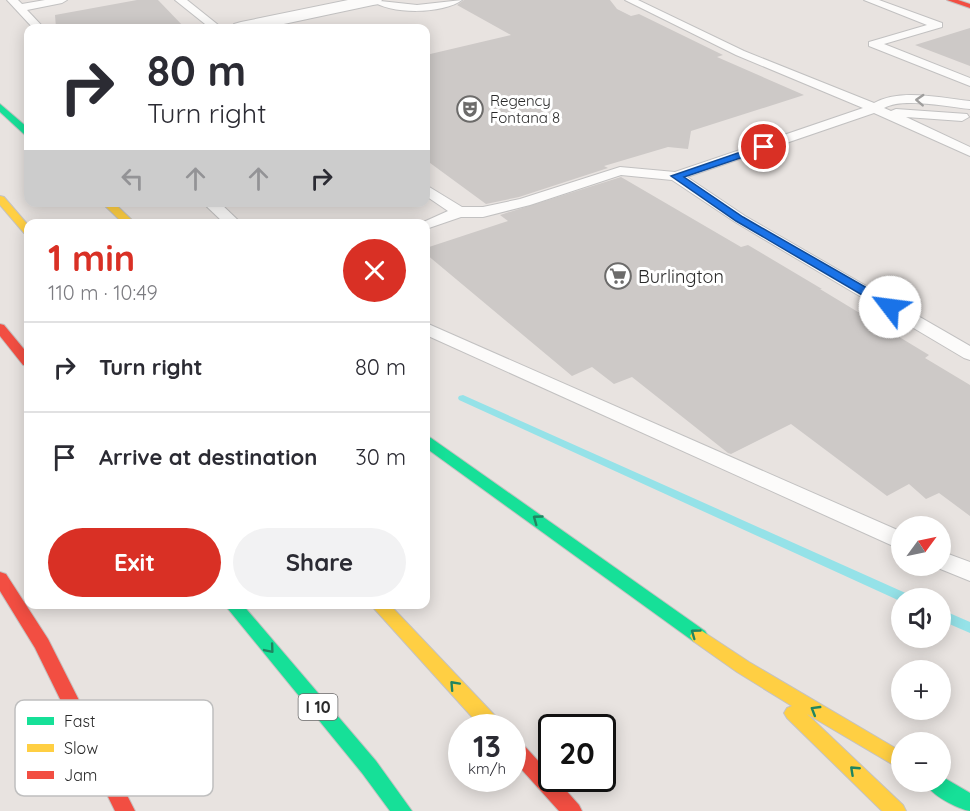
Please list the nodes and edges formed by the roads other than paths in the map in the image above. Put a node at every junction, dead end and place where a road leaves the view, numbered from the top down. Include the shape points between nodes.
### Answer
1 (63, 0) edge
2 (180, 0) edge
3 (374, 0) edge
4 (458, 0) edge
5 (630, 0) edge
6 (869, 0) edge
7 (951, 0) edge
8 (16, 4) edge
9 (970, 6) edge
10 (35, 24) edge
11 (211, 24) edge
12 (260, 24) edge
13 (970, 82) edge
14 (970, 105) edge
15 (0, 107) edge
16 (872, 109) junction
17 (970, 120) edge
18 (24, 129) edge
19 (952, 143) junction
20 (970, 152) edge
21 (676, 176) junction
22 (430, 192) edge
23 (0, 199) edge
24 (112, 207) edge
25 (215, 207) edge
26 (459, 212) junction
27 (125, 219) edge
28 (229, 219) edge
29 (430, 223) edge
30 (24, 226) edge
31 (0, 328) edge
32 (430, 330) edge
33 (970, 354) edge
34 (24, 357) edge
35 (430, 444) edge
36 (891, 537) edge
37 (951, 564) edge
38 (970, 572) edge
39 (0, 578) edge
40 (236, 609) edge
41 (383, 609) edge
42 (743, 667) junction
43 (70, 700) edge
44 (481, 714) edge
45 (891, 755) edge
46 (526, 761) edge
47 (951, 792) edge
48 (118, 796) edge
49 (970, 803) edge
50 (125, 811) edge
51 (402, 811) edge
52 (572, 811) edge
53 (896, 811) edge

1 - 8 lane
2 - 11 lane
3 - 4 lane via 428,9
3 - 12 street
5 - 16 lane via 740,53
6 - 13 lane via 938,25 873,45
7 - 9 main road
8 - 10 lane
14 -> 16 lane via 906,99 888,100
15 - 18 main road
16 - 17 lane
16 - 19 lane
16 - 21 lane
17 - 19 lane via 955,130
19 - 20 lane
21 - 26 lane via 620,171 525,202 483,212
21 - 33 lane via 740,219
22 - 26 lane
23 - 30 main road
24 - 27 main road
25 - 28 lane
26 - 29 lane
31 - 34 main road
32 - 36 lane
42 -> 35 main road
37 - 38 lane
39 - 43 main road via 42,644
40 -> 51 main road, I 10
44 -> 41 main road
45 -> 42 main road
53 -> 42 main road
46 - 52 main road
47 - 49 main road
48 - 50 main road

